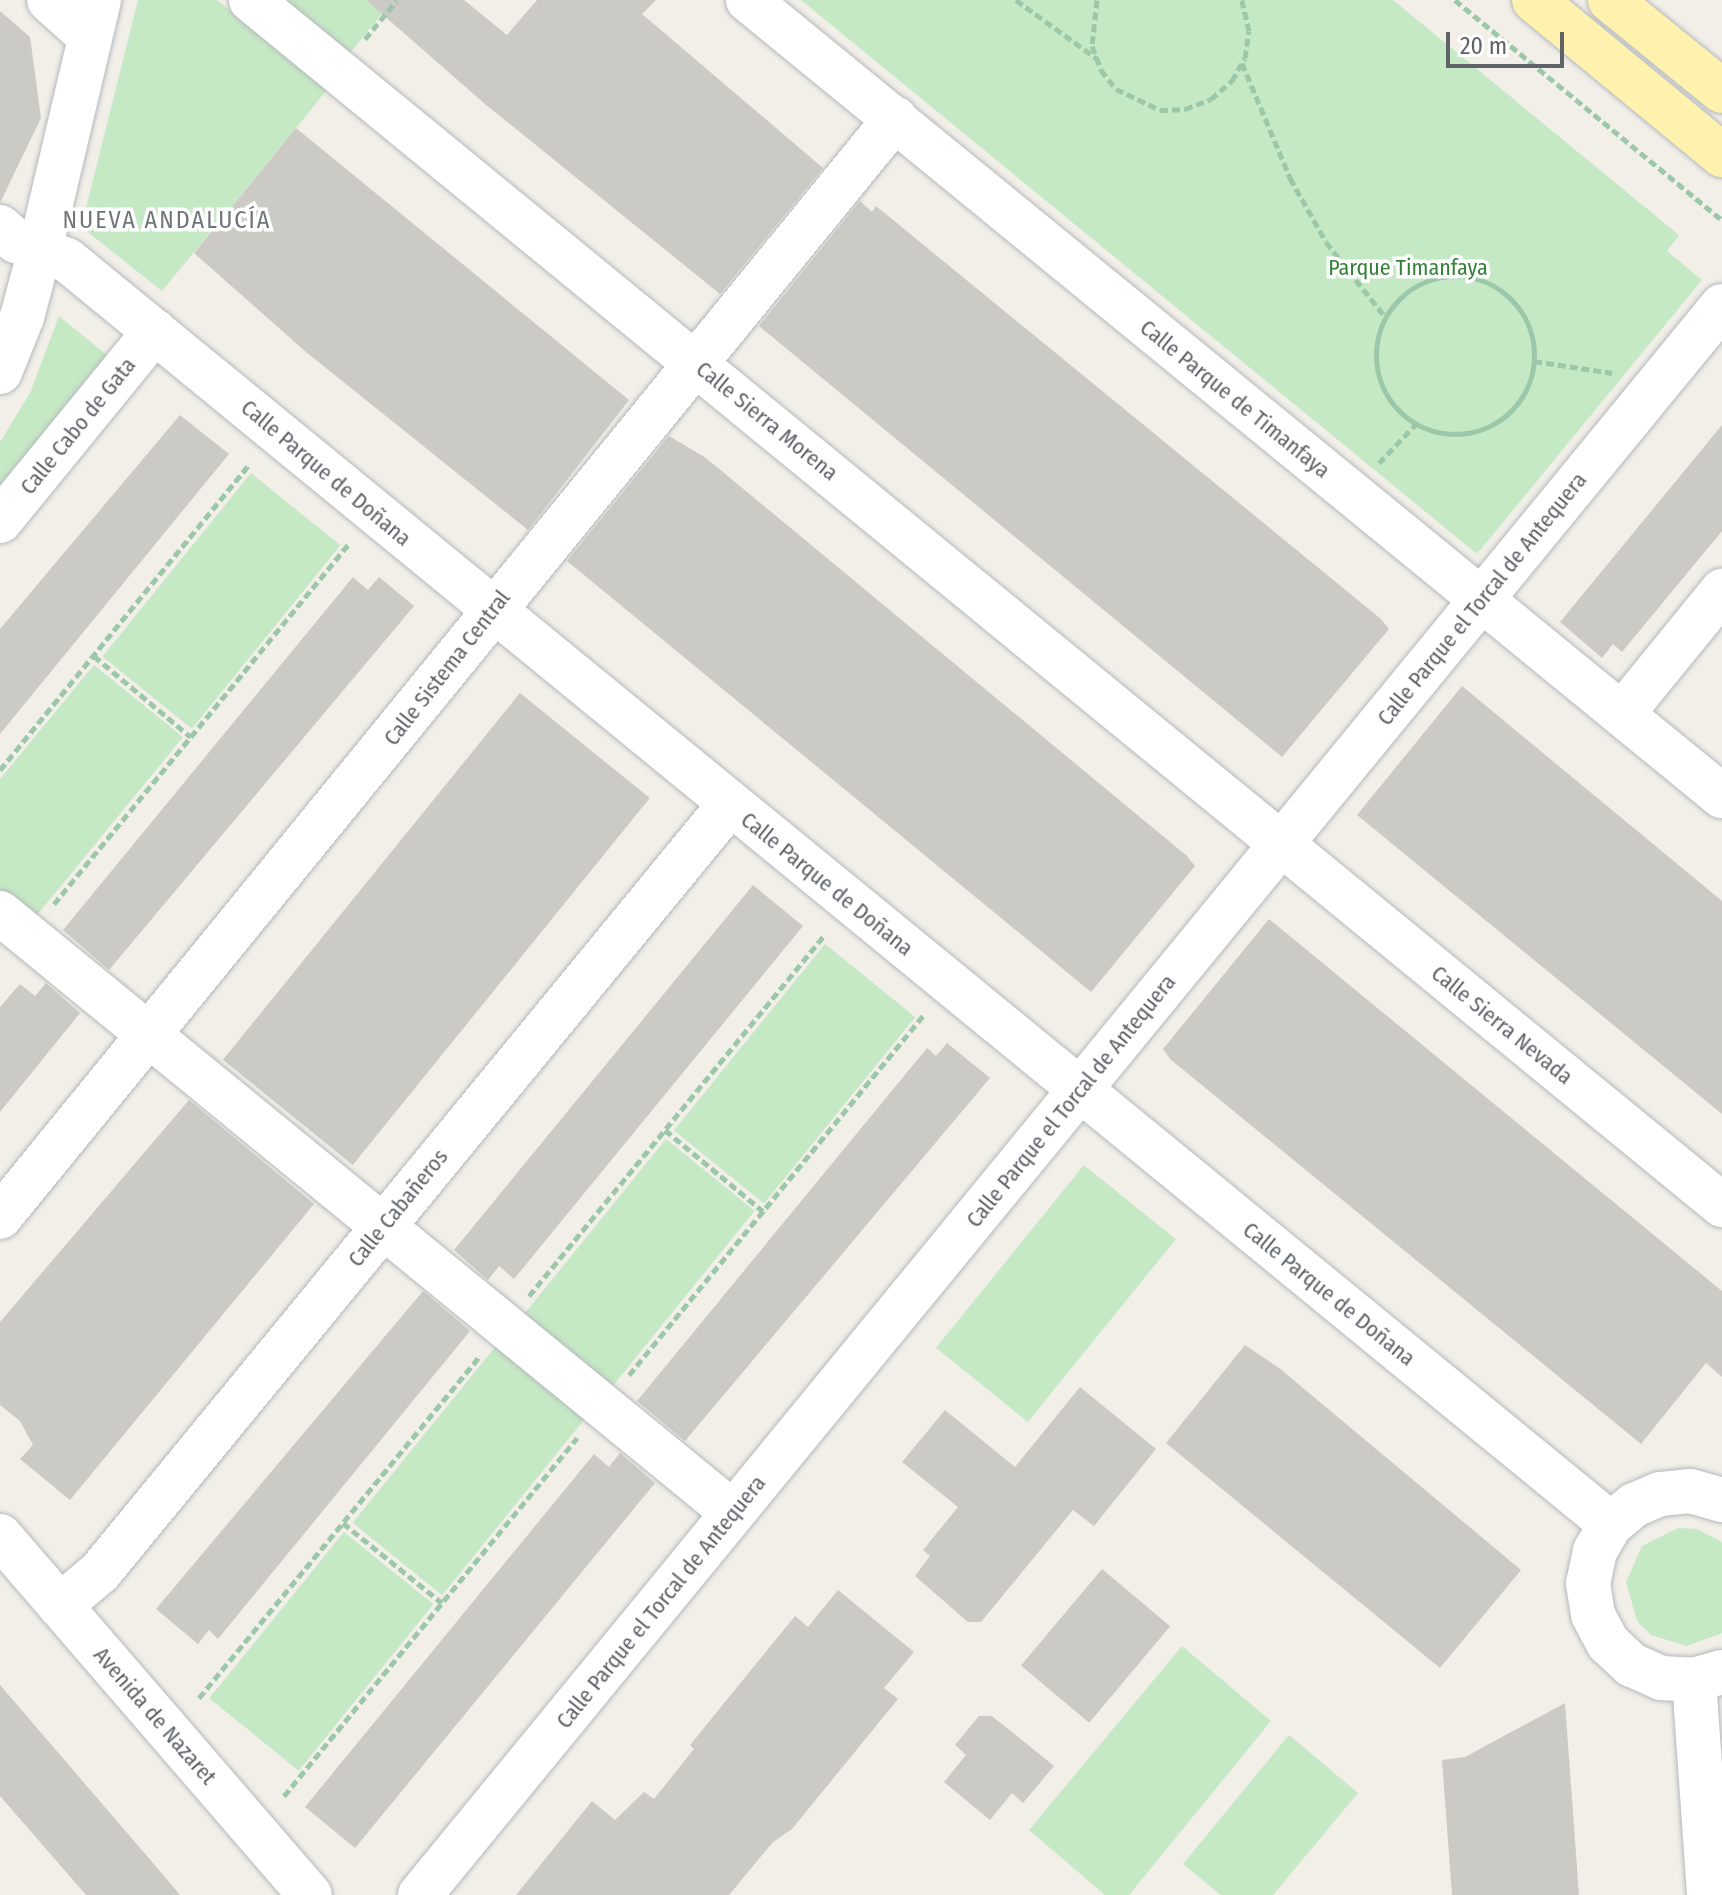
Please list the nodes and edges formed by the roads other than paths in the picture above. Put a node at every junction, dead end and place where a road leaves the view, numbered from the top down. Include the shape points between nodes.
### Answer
1 (49, 0) edge
2 (251, 0) edge
3 (748, 0) edge
4 (1534, 0) edge
5 (1610, 0) edge
6 (94, 18) edge
7 (1722, 91) edge
8 (895, 119) junction
9 (1722, 155) edge
10 (0, 227) edge
11 (40, 250) junction
12 (1722, 306) edge
13 (155, 331) junction
14 (695, 362) junction
15 (0, 372) edge
16 (0, 521) edge
17 (1722, 591) edge
18 (1481, 600) junction
19 (494, 611) junction
20 (1622, 714) junction
21 (1722, 796) edge
22 (730, 804) junction
23 (1281, 844) junction
24 (14, 924) edge
25 (150, 1035) junction
26 (1079, 1091) junction
27 (1722, 1205) edge
28 (0, 1217) edge
29 (384, 1226) junction
30 (1722, 1500) edge
31 (720, 1502) dead end
32 (1611, 1524) junction
33 (0, 1536) edge
34 (60, 1606) junction
35 (1708, 1676) edge
36 (310, 1895) edge
37 (420, 1895) edge
38 (1709, 1895) edge

1 - 6 street
2 - 14 street, Calle Sierra Morena
3 - 8 street, Calle Parque de Timanfaya
4 - 9 main road
5 - 7 main road
6 - 11 street
8 - 14 street, Calle Sistema Central
8 - 18 street, Calle Parque de Timanfaya
10 - 11 street, Calle Parque de Doñana via 16,241
11 - 13 street, Calle Parque de Doñana via 67,260
11 - 15 street
12 - 18 street, Calle Parque el Torcal de Antequera
13 - 16 street, Calle Cabo de Gata
13 - 19 street, Calle Parque de Doñana
14 - 19 street, Calle Sistema Central
14 - 23 street, Calle Sierra Morena
17 - 20 street
18 - 20 street, Calle Parque de Timanfaya
18 - 23 street, Calle Parque el Torcal de Antequera
19 - 22 street, Calle Parque de Doñana
19 - 25 street, Calle Sistema Central
20 - 21 street, Calle Parque de Timanfaya
22 - 26 street, Calle Parque de Doñana
22 - 29 street, Calle Cabañeros
23 - 26 street, Calle Parque el Torcal de Antequera
23 - 27 street, Calle Sierra Nevada
24 - 25 street
25 - 28 street, Calle Sistema Central
25 - 29 street
26 - 32 street, Calle Parque de Doñana
26 - 37 street, Calle Parque el Torcal de Antequera
29 - 31 street
29 - 34 street, Calle Cabañeros via 100,1572
30 - 32 street via 1690,1491 1660,1494 1634,1505
32 - 35 street via 1595,1551 1588,1583 1593,1615 1608,1643 1651,1674
33 - 34 street, Avenida de Nazaret
34 - 36 street, Avenida de Nazaret
35 - 38 street

